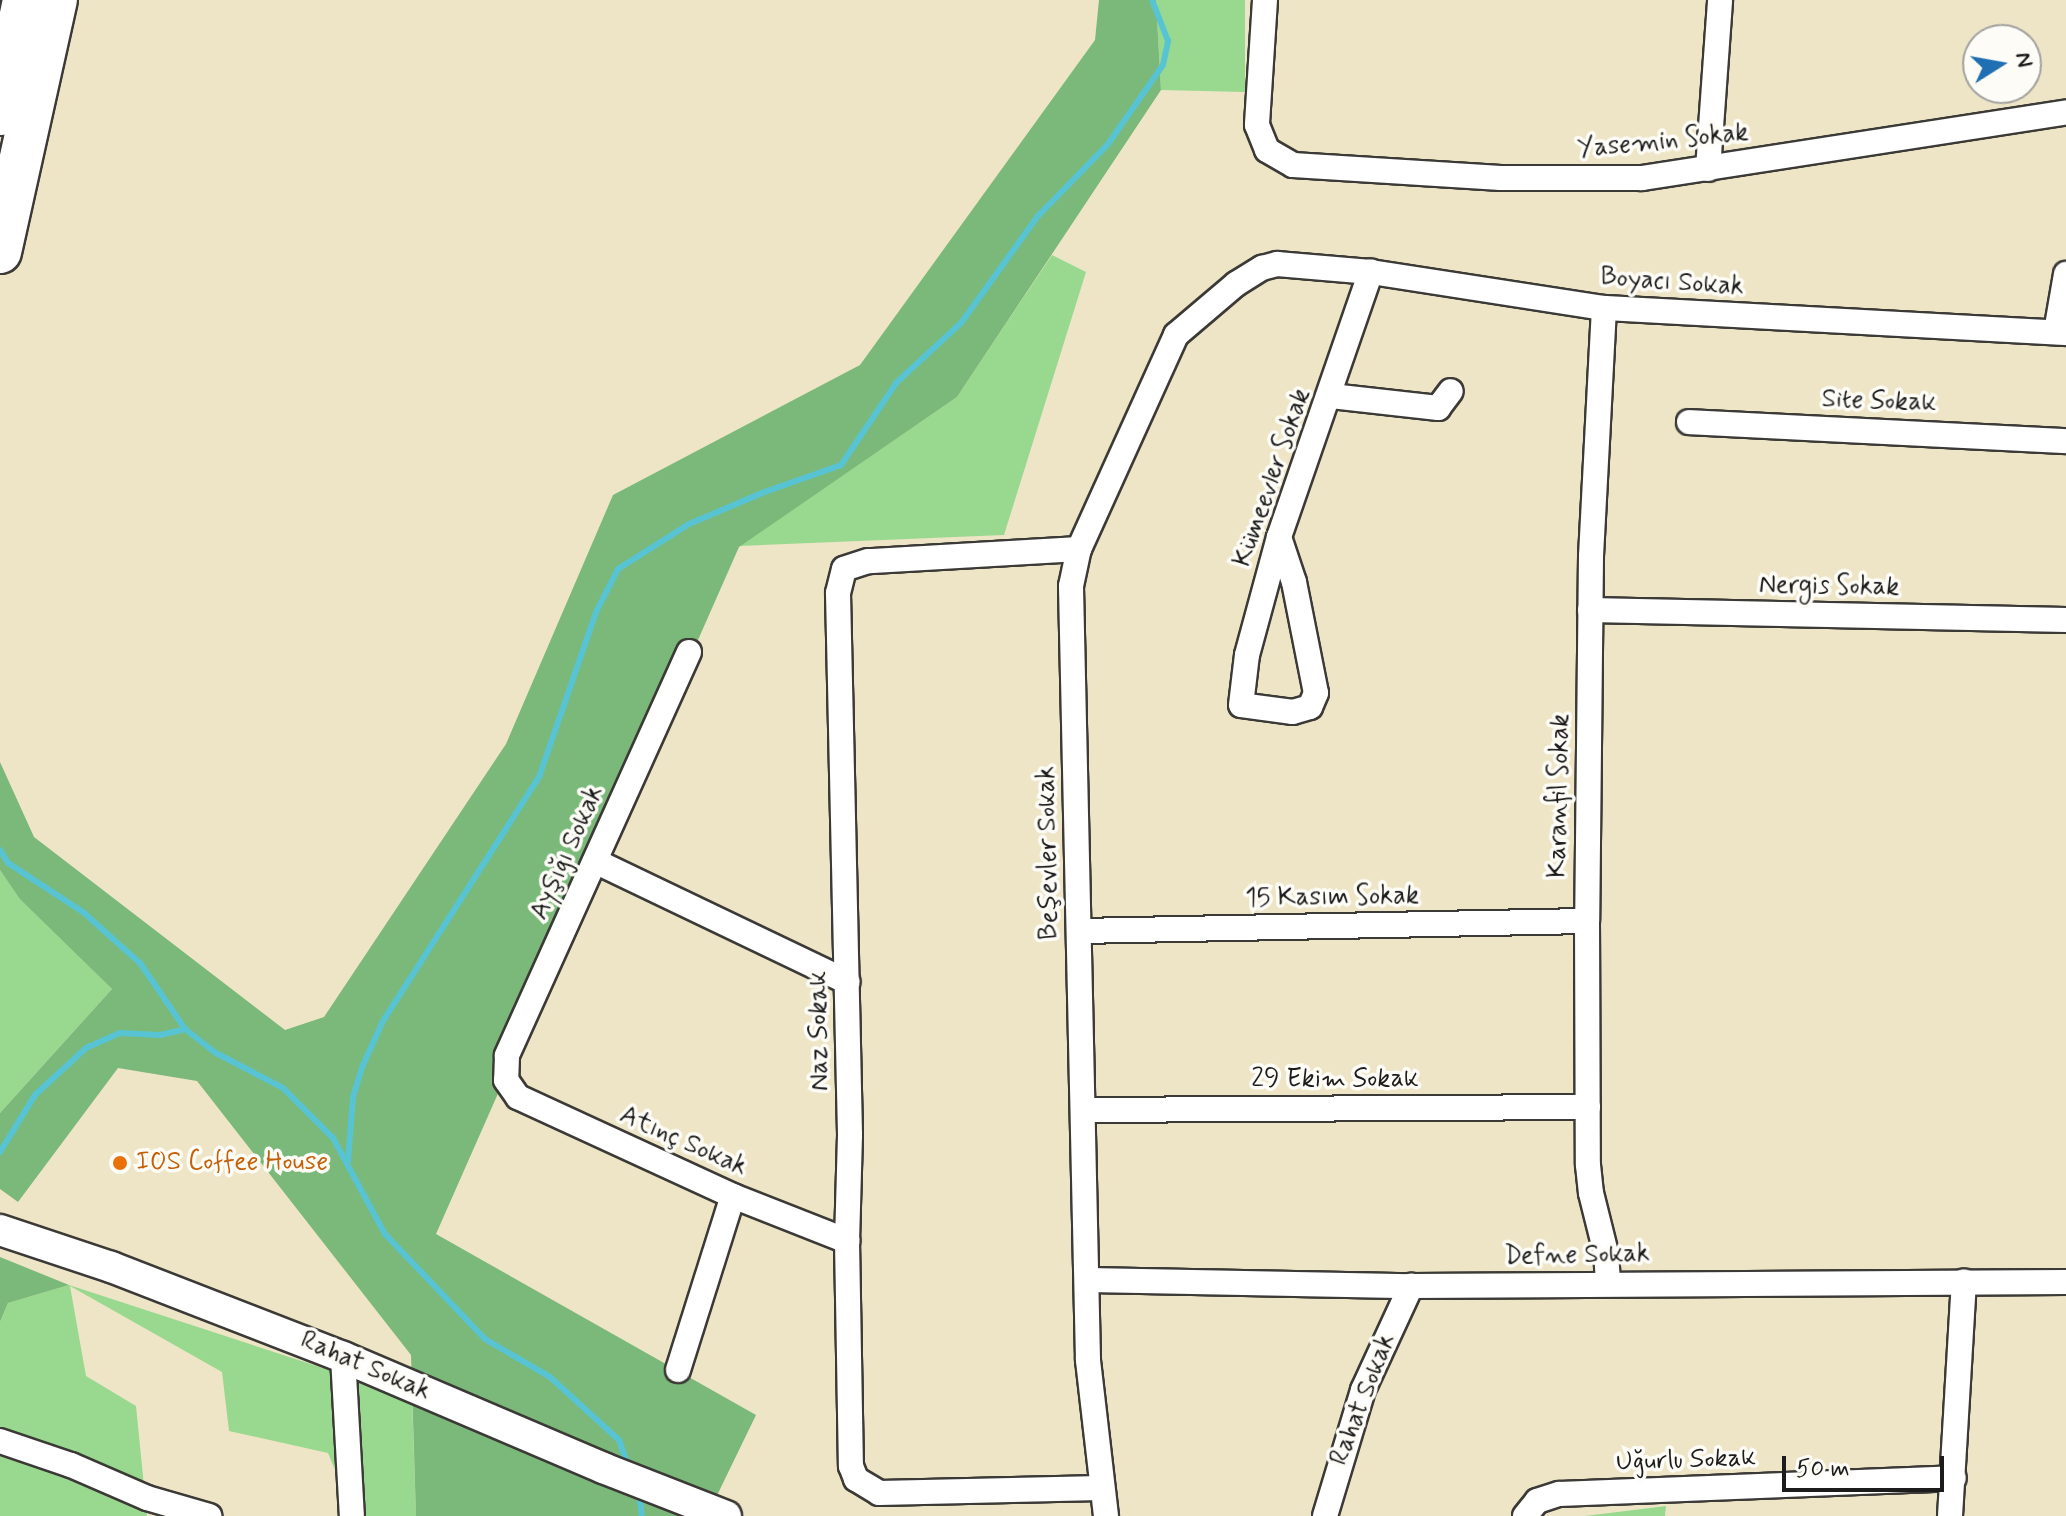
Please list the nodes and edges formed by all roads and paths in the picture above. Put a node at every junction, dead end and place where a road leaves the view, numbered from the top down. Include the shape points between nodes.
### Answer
1 (24, 0) edge
2 (56, 0) edge
3 (1265, 0) edge
4 (1720, 0) edge
5 (2066, 112) edge
6 (0, 114) edge
7 (1708, 169) junction
8 (0, 252) edge
9 (1277, 264) joint
10 (1371, 272) junction
11 (2066, 274) edge
12 (1604, 308) junction
13 (2061, 332) edge
14 (1451, 391) dead end
15 (1331, 396) junction
16 (1689, 422) dead end
17 (2066, 441) edge
18 (1279, 537) junction
19 (1079, 549) junction
20 (1590, 610) junction
21 (2066, 620) edge
22 (689, 652) dead end
23 (595, 861) junction
24 (1587, 921) junction
25 (1079, 931) junction
26 (847, 982) junction
27 (506, 1080) joint
28 (1588, 1107) junction
29 (1083, 1110) junction
30 (733, 1196) junction
31 (8, 1232) edge
32 (847, 1241) junction
33 (1089, 1280) junction
34 (1964, 1281) junction
35 (2066, 1282) edge
36 (1608, 1284) junction
37 (1411, 1286) junction
38 (343, 1357) junction
39 (678, 1370) dead end
40 (0, 1441) edge
41 (1954, 1478) junction
42 (1101, 1488) junction
43 (147, 1507) edge
44 (209, 1516) edge
45 (352, 1516) edge
46 (726, 1516) edge
47 (1106, 1516) edge
48 (1325, 1516) edge
49 (1525, 1516) edge
50 (1950, 1516) edge

1 - 6 highway
2 - 8 highway
3 - 7 street, Yasemin Sokak via 1257,125 1267,150 1293,165 1501,178 1642,178
4 - 7 street
5 - 7 street, Yasemin Sokak
9 - 10 street, Boyacı Sokak
9 - 19 street, Beşevler Sokak via 1236,284 1176,335
10 - 12 street, Boyacı Sokak
10 - 15 street, Kümeevler Sokak
11 - 13 street
12 - 13 street, Boyacı Sokak
12 - 20 street, Karanfil Sokak
14 - 15 street via 1438,408
15 - 18 street, Kümeevler Sokak
16 - 17 street, Site Sokak
18 - 18 street, Kümeevler Sokak via 1294,582 1316,693 1310,707 1293,712 1241,705 1247,655
19 - 25 street, Beşevler Sokak via 1071,586
19 - 26 street, Naz Sokak via 868,561 844,569 838,593
20 - 21 street, Nergis Sokak
20 - 24 street, Karanfil Sokak
22 - 23 street, Ayşığı Sokak
23 - 26 street
23 - 27 street, Ayşığı Sokak via 507,1056
24 - 25 street, 15 Kasım Sokak
24 - 28 street, Karanfil Sokak
25 - 29 street, Beşevler Sokak
26 - 32 street, Naz Sokak
27 - 30 street, Atınç Sokak via 518,1097
28 - 29 street, 29 Ekim Sokak
28 - 36 street, Karanfil Sokak via 1591,1193
29 - 33 street, Beşevler Sokak
30 - 32 street, Atınç Sokak
30 - 39 street
31 - 38 street, Rahat Sokak
32 - 42 street, Naz Sokak via 851,1466 856,1479 891,1494
33 - 37 street, Defne Sokak
33 - 42 street, Beşevler Sokak via 1088,1360
34 - 35 street, Defne Sokak
34 - 36 street, Defne Sokak
34 - 41 street
36 - 37 street, Defne Sokak
37 - 48 street, Rahat Sokak via 1363,1390
38 - 45 street
38 - 46 street, Rahat Sokak
40 - 43 street via 71,1465
41 - 49 street, Uğurlu Sokak via 1559,1494 1537,1501
41 - 50 street
42 - 47 street, Beşevler Sokak
43 - 44 street

